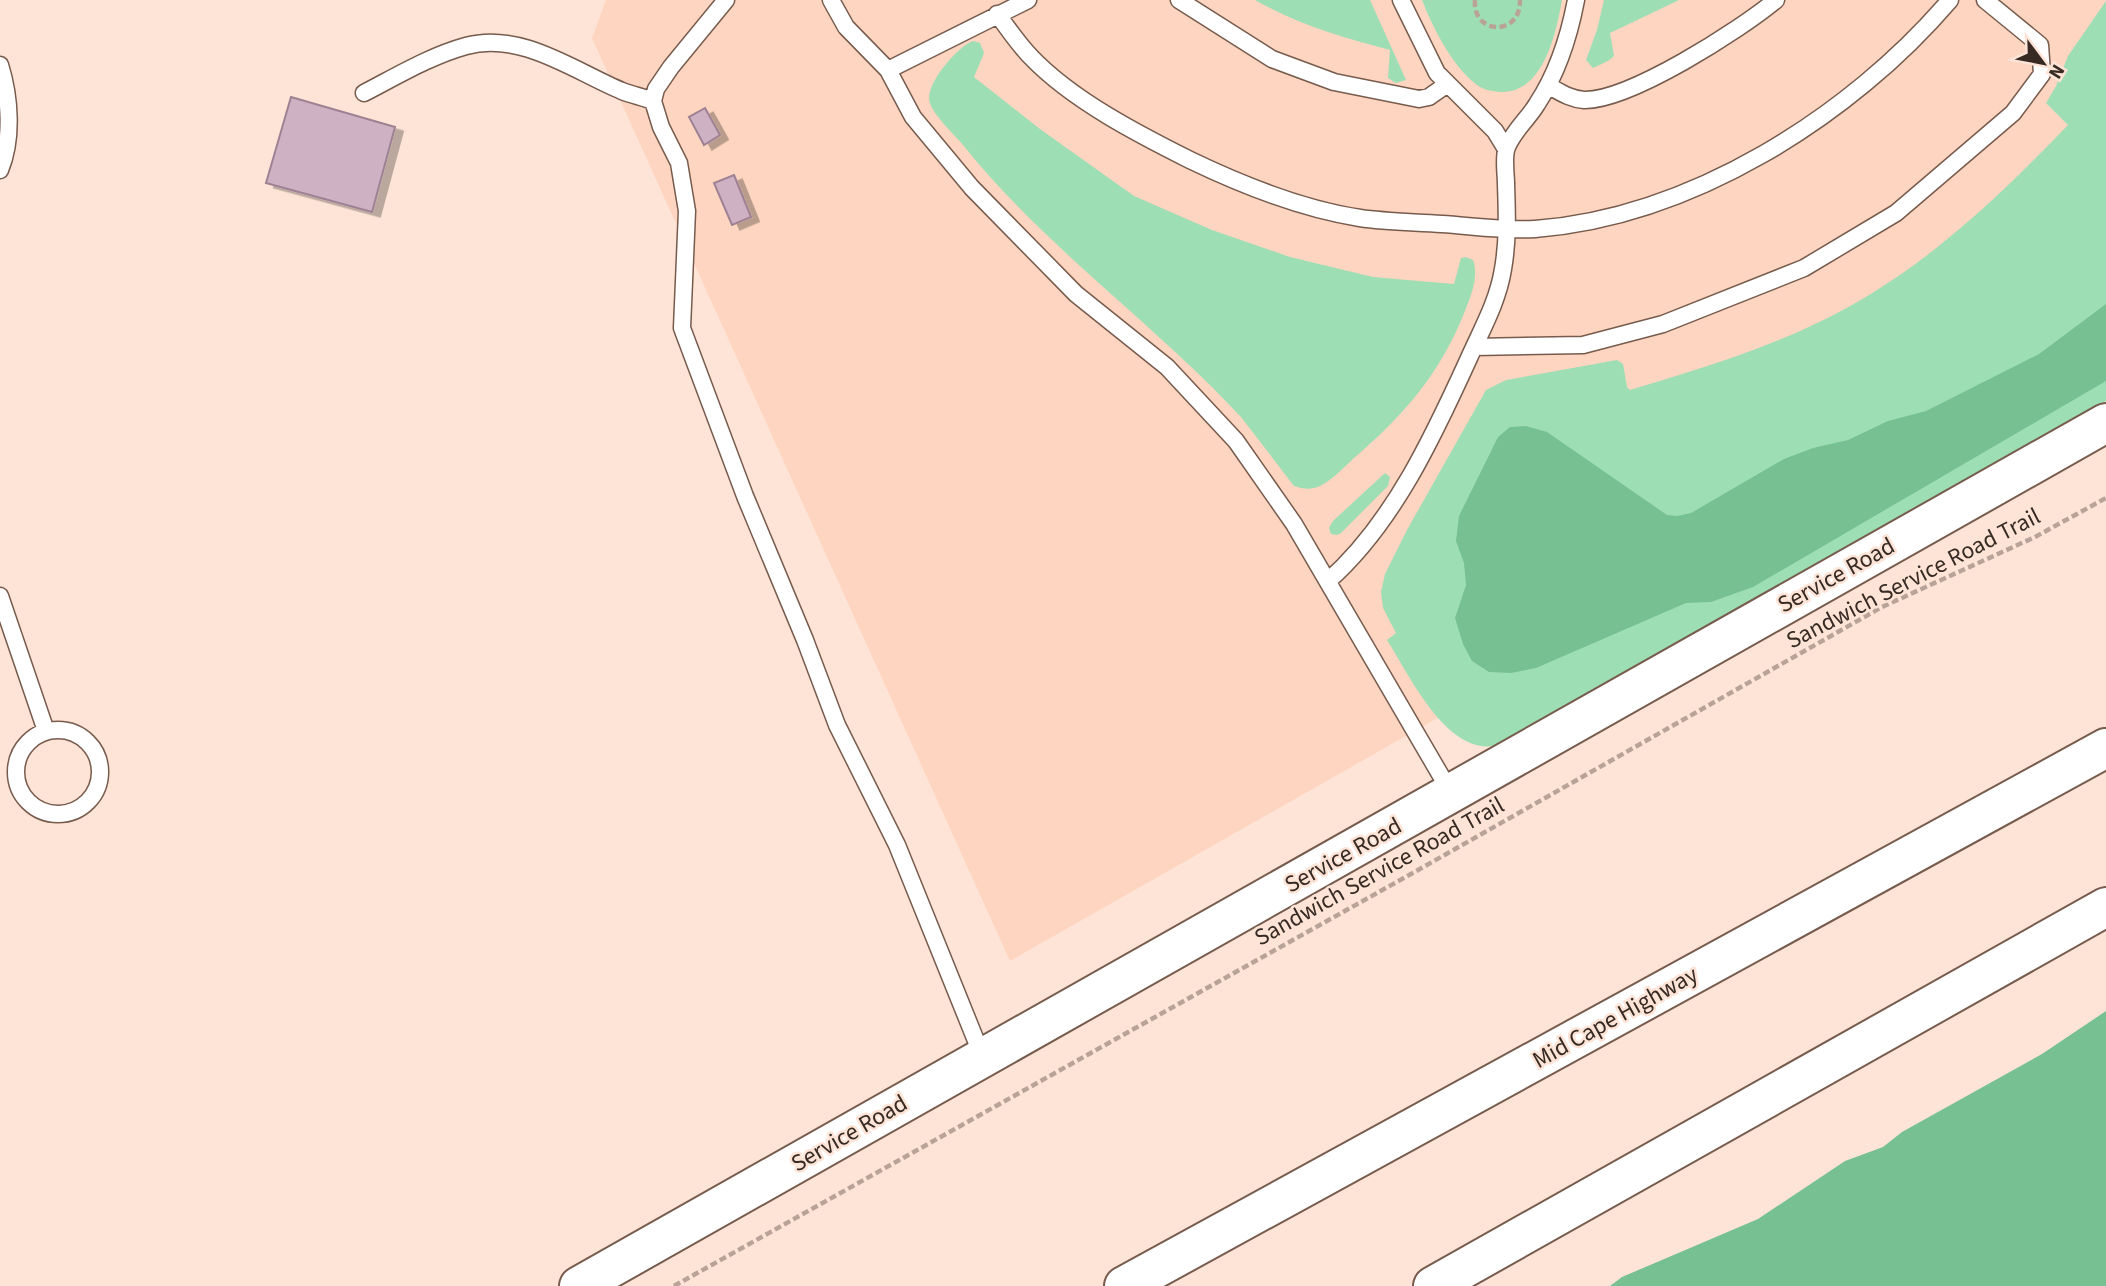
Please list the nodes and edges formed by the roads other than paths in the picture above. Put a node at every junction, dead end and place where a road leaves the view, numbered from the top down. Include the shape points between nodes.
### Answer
1 (726, 0) edge
2 (831, 0) edge
3 (1028, 0) edge
4 (1179, 0) edge
5 (1401, 0) edge
6 (1576, 0) edge
7 (1776, 0) edge
8 (1950, 0) edge
9 (1985, 0) edge
10 (997, 14) junction
11 (0, 65) edge
12 (888, 70) junction
13 (1446, 85) junction
14 (1549, 86) junction
15 (364, 93) dead end
16 (653, 100) junction
17 (1506, 149) junction
18 (0, 170) edge
19 (1507, 228) junction
20 (1474, 347) junction
21 (2106, 423) edge
22 (1328, 581) junction
23 (0, 596) edge
24 (46, 731) junction
25 (2106, 748) edge
26 (1451, 794) junction
27 (2106, 907) edge
28 (983, 1058) junction
29 (579, 1286) edge
30 (1124, 1286) edge
31 (1433, 1286) edge

1 - 16 lane via 671,67
2 - 12 lane via 846,27
3 - 10 lane
4 - 13 lane via 1272,59 1334,82 1419,99
5 - 13 lane
6 - 14 lane
7 - 14 lane via 1693,56 1627,89 1584,100
8 - 19 lane via 1884,68 1819,120 1740,167 1666,199 1588,221
9 - 20 lane via 2040,45 2042,74 2013,113 1896,213 1804,268 1663,324 1583,345
10 - 12 lane
10 - 19 lane via 1031,58 1080,98 1164,148 1253,189 1358,218
11 - 18 lane via 9,116
12 - 22 lane via 912,117 988,206 1076,294 1167,367 1236,441
13 - 17 lane via 1494,131
14 - 17 lane
15 - 16 lane via 442,54 492,43 534,50 624,92
16 - 28 lane via 679,163 687,211 682,328 837,725 897,845
17 - 19 lane
19 - 20 lane via 1499,287
20 - 22 lane via 1441,418 1387,511 1362,547
21 - 26 main road, Service Road
22 - 26 lane
23 - 24 lane
24 - 24 lane via 27,744 16,763 18,785 30,804 50,814 72,813 90,800 100,781 99,759 78,736
25 - 30 main road, Mid Cape Highway
26 - 28 main road, Service Road
27 - 31 main road
28 - 29 main road, Service Road

